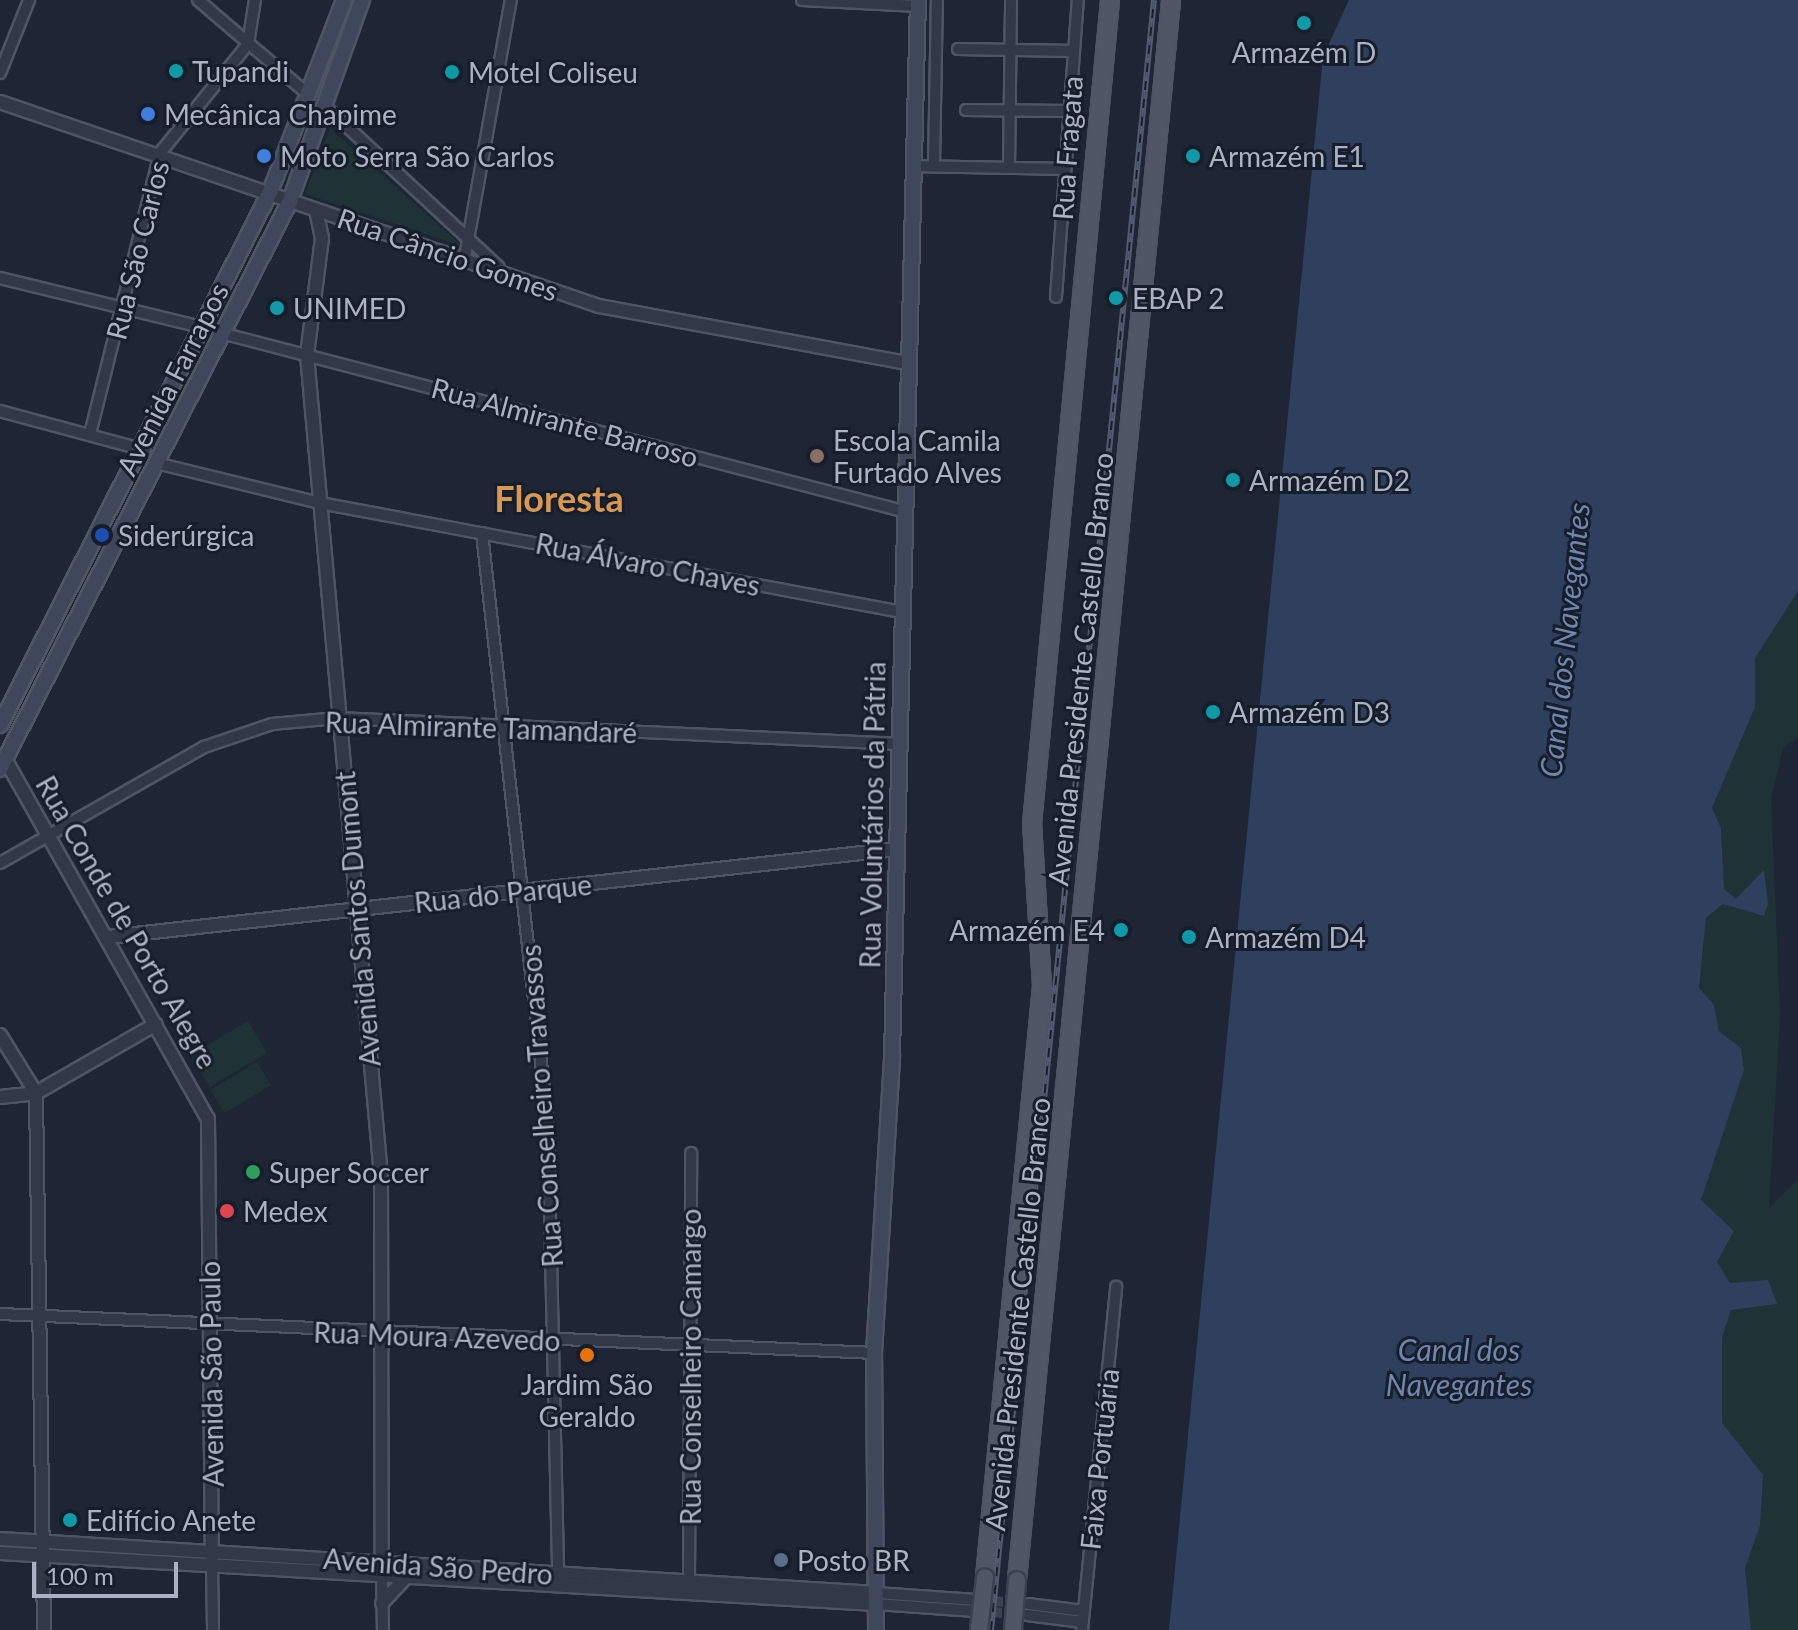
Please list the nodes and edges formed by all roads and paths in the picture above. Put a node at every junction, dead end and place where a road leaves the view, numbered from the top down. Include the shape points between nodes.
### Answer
1 (29, 0) edge
2 (198, 0) edge
3 (255, 0) edge
4 (344, 0) edge
5 (362, 0) edge
6 (511, 0) edge
7 (802, 0) edge
8 (937, 0) edge
9 (1011, 0) edge
10 (1078, 0) edge
11 (1110, 0) edge
12 (1171, 0) edge
13 (918, 3) edge
14 (248, 44) junction
15 (958, 49) dead end
16 (1010, 49) junction
17 (1074, 51) junction
18 (0, 73) edge
19 (309, 95) junction
20 (0, 102) edge
21 (327, 108) junction
22 (966, 110) dead end
23 (1010, 110) junction
24 (1069, 111) junction
25 (160, 153) junction
26 (914, 166) junction
27 (934, 166) junction
28 (1009, 168) junction
29 (1064, 169) junction
30 (270, 192) junction
31 (290, 201) junction
32 (316, 210) junction
33 (468, 237) junction
34 (465, 257) junction
35 (499, 267) junction
36 (0, 278) edge
37 (1056, 297) dead end
38 (122, 309) junction
39 (205, 328) junction
40 (225, 334) junction
41 (307, 355) junction
42 (906, 363) junction
43 (0, 411) edge
44 (90, 434) junction
45 (145, 450) junction
46 (160, 464) junction
47 (320, 503) junction
48 (903, 511) junction
49 (482, 533) junction
50 (902, 612) junction
51 (338, 718) junction
52 (0, 725) edge
53 (505, 727) junction
54 (901, 744) junction
55 (2, 759) edge
56 (49, 836) junction
57 (897, 849) junction
58 (0, 863) edge
59 (523, 891) junction
60 (357, 909) junction
61 (108, 937) junction
62 (156, 1024) junction
63 (0, 1035) edge
64 (36, 1093) junction
65 (0, 1097) edge
66 (208, 1119) joint
67 (691, 1153) dead end
68 (1116, 1287) dead end
69 (39, 1313) junction
70 (0, 1314) edge
71 (210, 1327) junction
72 (383, 1334) junction
73 (557, 1340) junction
74 (690, 1345) junction
75 (874, 1353) junction
76 (0, 1539) edge
77 (43, 1541) junction
78 (0, 1553) edge
79 (43, 1555) junction
80 (212, 1559) junction
81 (382, 1569) junction
82 (407, 1577) junction
83 (558, 1579) junction
84 (689, 1581) junction
85 (876, 1598) junction
86 (382, 1603) junction
87 (976, 1606) tunnel mouth
88 (1028, 1610) tunnel mouth
89 (1083, 1621) edge
90 (44, 1630) edge
91 (213, 1630) edge
92 (383, 1630) edge
93 (876, 1630) edge
94 (979, 1630) edge
95 (1013, 1630) edge

1 - 18 street
2 - 14 street
3 - 14 street, Rua São Carlos
4 - 19 main road, Avenida Farrapos
5 - 21 main road, Avenida Farrapos
6 - 33 street
7 - 13 street
8 - 27 street
9 - 16 street
10 - 17 street, Rua Fragata
11 - 94 main road, Avenida Presidente Castello Branco, bridge via 1032,824 1042,986
12 - 95 main road, Avenida Presidente Castello Branco, bridge
13 - 26 main road, Rua Voluntários da Pátria
14 - 19 street
14 - 25 street, Rua São Carlos
15 - 16 street
16 - 17 street
16 - 23 street
17 - 24 street, Rua Fragata
19 - 30 main road, Avenida Farrapos
20 - 25 street, Rua Câncio Gomes
21 - 31 main road, Avenida Farrapos
21 - 33 street
22 - 23 street
23 - 24 street
23 - 28 street
24 - 29 street, Rua Fragata
25 - 30 street, Rua Câncio Gomes
25 - 38 street, Rua São Carlos
26 - 27 street
26 - 42 main road, Rua Voluntários da Pátria
27 - 28 street
28 - 29 street
29 - 37 street, Rua Fragata
30 - 31 street, Rua Câncio Gomes
30 - 39 main road, Avenida Farrapos
31 - 32 street, Rua Câncio Gomes
31 - 40 main road, Avenida Farrapos
32 - 34 street, Rua Câncio Gomes
32 - 41 street, Avenida Santos Dumont via 322,238
33 - 34 street
33 - 35 street
34 - 35 street, Rua Câncio Gomes
35 - 42 street, Rua Câncio Gomes via 599,306
36 - 38 street
38 - 39 street
38 - 44 street, Rua São Carlos
39 - 45 main road, Avenida Farrapos
40 - 41 street, Rua Almirante Barroso
40 - 46 main road, Avenida Farrapos
41 - 47 street, Avenida Santos Dumont
41 - 48 street, Rua Almirante Barroso
42 - 48 main road, Rua Voluntários da Pátria
43 - 44 street
44 - 45 street
45 - 52 main road, Avenida Farrapos
46 - 47 street, Rua Álvaro Chaves
46 - 55 main road, Avenida Farrapos
47 - 49 street, Rua Álvaro Chaves
47 - 51 street, Avenida Santos Dumont
48 - 50 main road, Rua Voluntários da Pátria
49 - 50 street, Rua Álvaro Chaves
49 - 53 street, Rua Conselheiro Travassos
50 - 54 main road, Rua Voluntários da Pátria
51 - 53 street, Rua Almirante Tamandaré
51 - 56 street, Rua Almirante Tamandaré via 234,734
51 - 60 street, Avenida Santos Dumont
53 - 54 street, Rua Almirante Tamandaré
53 - 59 street, Rua Conselheiro Travassos
54 - 57 main road, Rua Voluntários da Pátria
55 - 56 street, Rua Conde de Porto Alegre
56 - 58 street, Rua Almirante Tamandaré
56 - 61 street, Rua Conde de Porto Alegre
57 - 59 street, Rua do Parque
57 - 75 main road, Rua Voluntários da Pátria
59 - 60 street, Rua do Parque
59 - 73 street, Rua Conselheiro Travassos via 548,1125
60 - 61 street, Rua do Parque
60 - 72 street, Avenida Santos Dumont via 381,1176
61 - 62 street, Rua Conde de Porto Alegre
62 - 64 street
62 - 66 street, Rua Conde de Porto Alegre
63 - 64 street
64 - 65 street
64 - 69 street
66 - 71 street, Avenida São Paulo
67 - 74 street, Rua Conselheiro Camargo
68 - 89 street, Faixa Portuária
69 - 70 street, Rua Moura Azevedo
69 - 71 street, Rua Moura Azevedo
69 - 77 street
71 - 72 street, Rua Moura Azevedo
71 - 80 street, Avenida São Paulo
72 - 73 street, Rua Moura Azevedo
72 - 81 street, Avenida Santos Dumont
73 - 74 street, Rua Moura Azevedo
73 - 83 street, Rua Conselheiro Travassos
74 - 75 street, Rua Moura Azevedo
74 - 84 street, Rua Conselheiro Camargo
75 - 85 main road, Rua Voluntários da Pátria
76 - 77 street, Avenida São Pedro
77 - 79 street
77 - 80 street, Avenida São Pedro
78 - 79 street, Avenida São Pedro
79 - 80 street, Avenida São Pedro
79 - 90 street
80 - 81 street, Avenida São Pedro
80 - 91 street, Avenida São Paulo
81 - 82 street, Avenida São Pedro
81 - 83 street, Avenida São Pedro
81 - 86 street, Avenida Santos Dumont
82 - 83 street, Avenida São Pedro
82 - 86 street
83 - 84 street, Avenida São Pedro
83 - 85 street, Avenida São Pedro
84 - 85 street, Avenida São Pedro
85 - 87 street
85 - 93 main road, Rua Voluntários da Pátria
86 - 92 street, Avenida Santos Dumont
88 - 89 street

